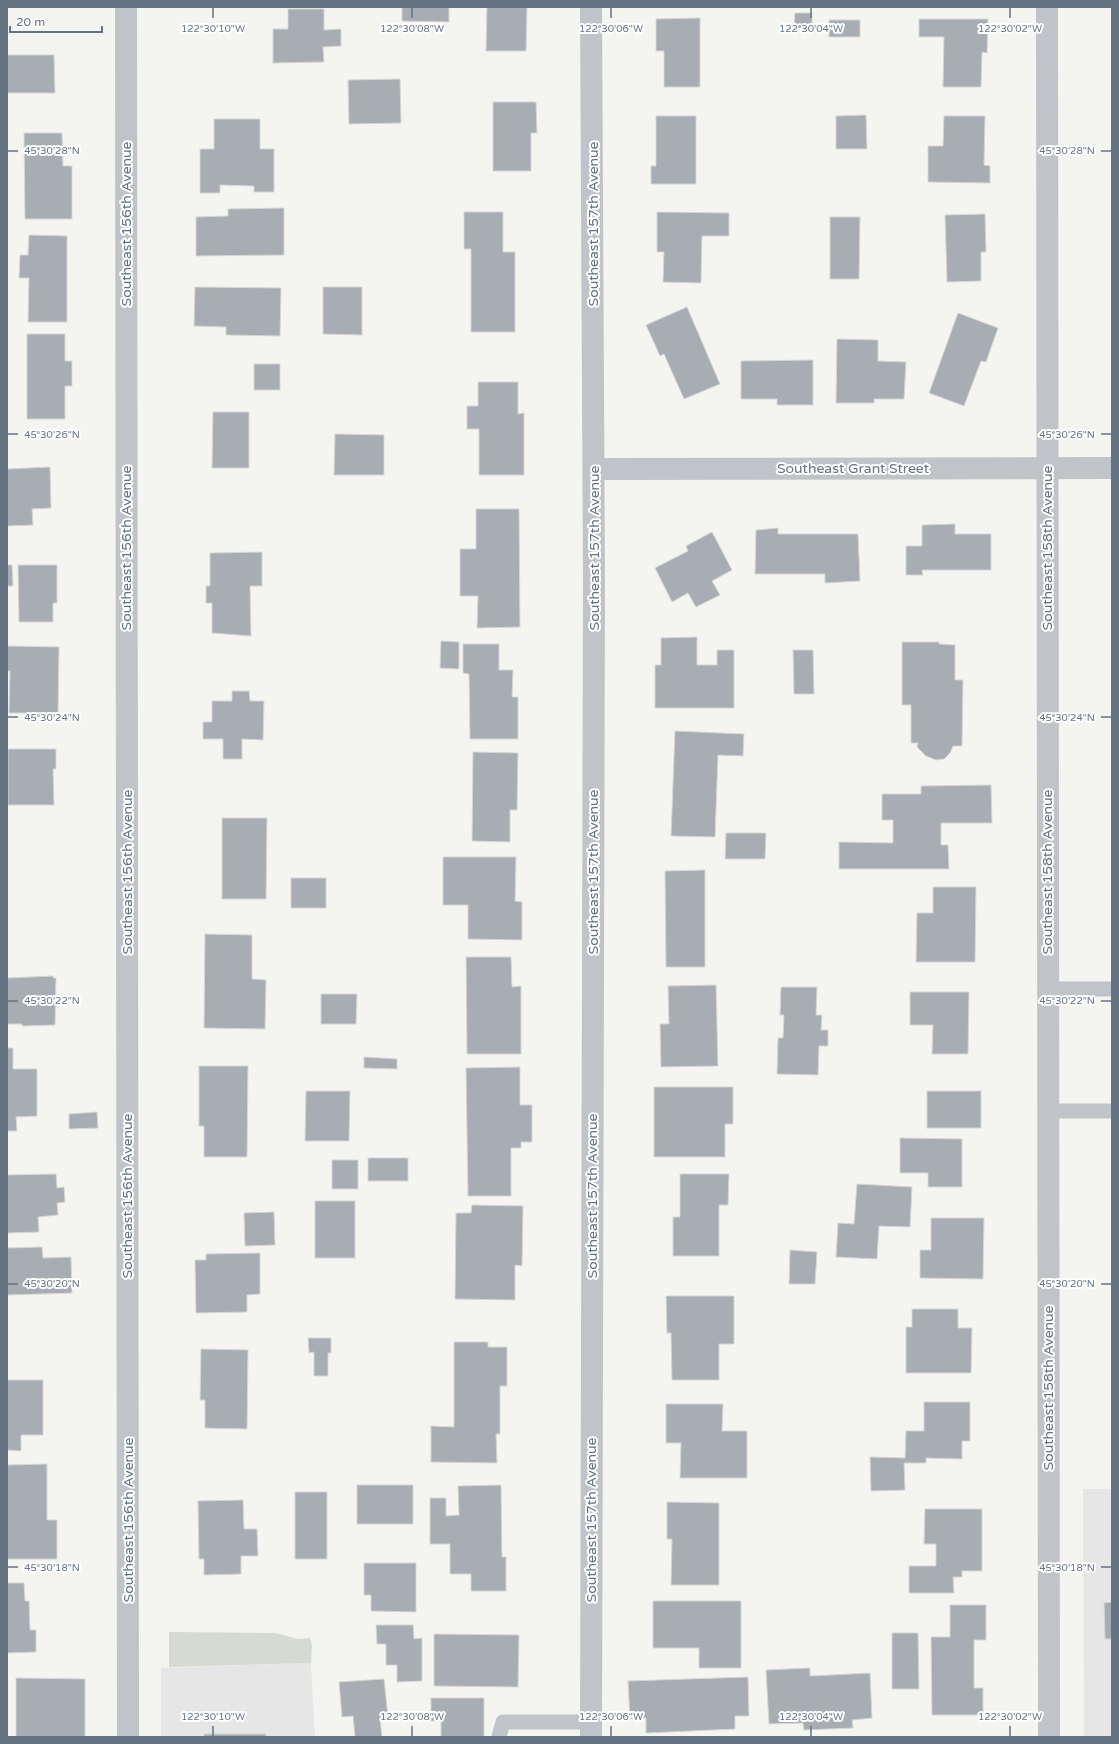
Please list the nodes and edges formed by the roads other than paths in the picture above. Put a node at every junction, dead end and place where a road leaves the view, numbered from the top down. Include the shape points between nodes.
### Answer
1 (126, 7) edge
2 (591, 7) edge
3 (1047, 7) edge
4 (1046, 468) junction
5 (1112, 468) edge
6 (594, 469) junction
7 (1048, 989) junction
8 (1112, 989) edge
9 (1048, 1111) junction
10 (1112, 1111) edge
11 (590, 1729) edge
12 (128, 1737) edge
13 (499, 1737) edge
14 (1049, 1737) edge

1 - 12 street, Southeast 156th Avenue
2 - 6 street, Southeast 157th Avenue
3 - 4 street, Southeast 158th Avenue
4 - 5 street, Southeast Grant Street
4 - 6 street, Southeast Grant Street
4 - 7 street, Southeast 158th Avenue
6 - 11 street, Southeast 157th Avenue
7 - 8 lane
7 - 9 street, Southeast 158th Avenue
9 - 10 lane
9 - 14 street, Southeast 158th Avenue
11 - 13 lane via 503,1722

